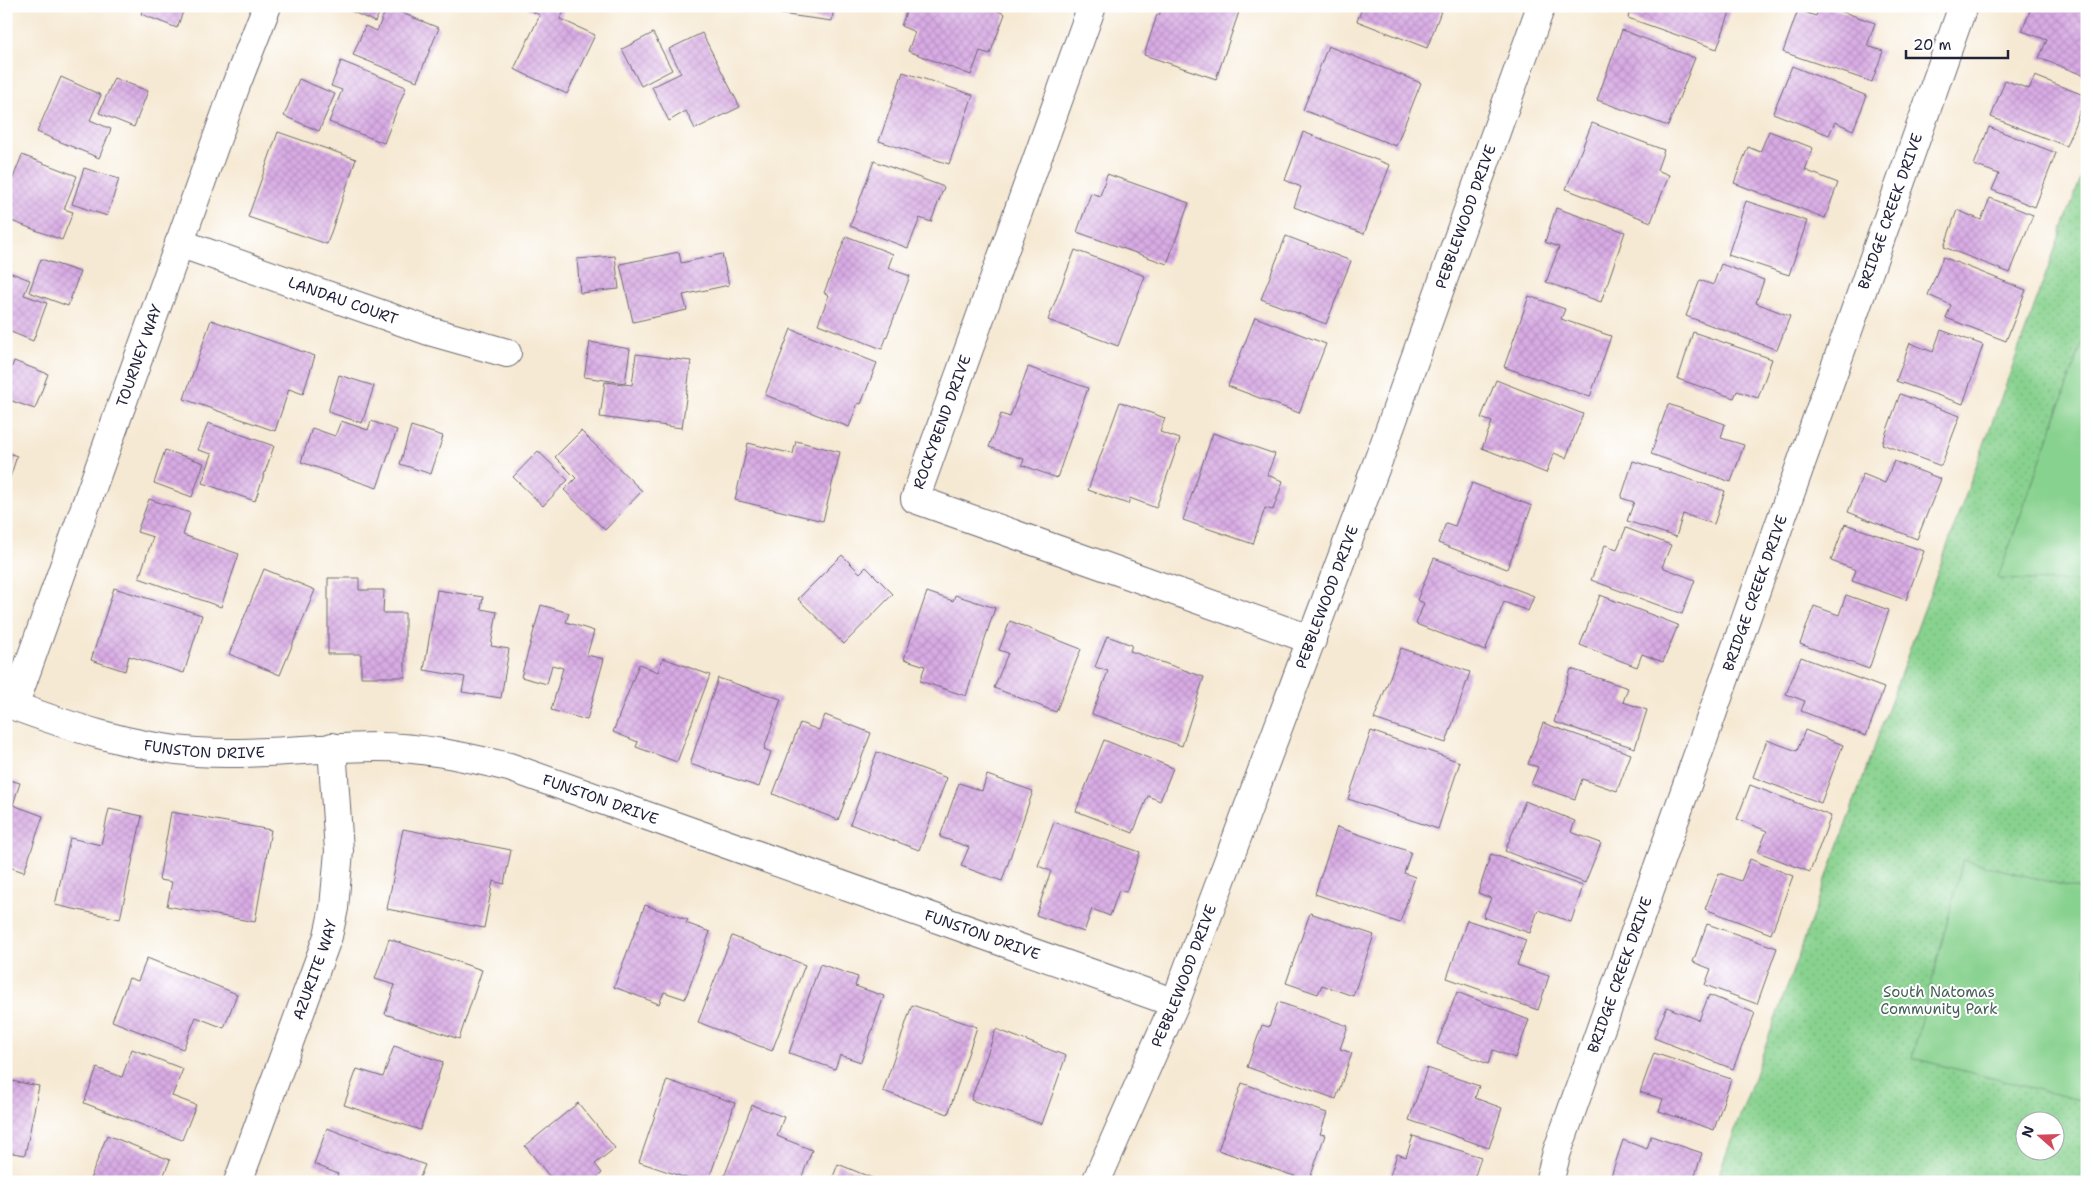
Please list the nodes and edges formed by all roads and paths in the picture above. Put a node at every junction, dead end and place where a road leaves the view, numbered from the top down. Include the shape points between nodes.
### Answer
1 (267, 6) edge
2 (1092, 6) edge
3 (1541, 6) edge
4 (1963, 6) edge
5 (180, 243) junction
6 (507, 353) dead end
7 (1312, 640) junction
8 (10, 705) edge
9 (332, 747) junction
10 (1175, 1003) junction
11 (238, 1182) edge
12 (1096, 1182) edge
13 (1549, 1182) edge

1 - 5 street, TOURNEY WAY
2 - 7 street, ROCKYBEND DRIVE via 915,498
3 - 7 street, PEBBLEWOOD DRIVE
4 - 13 street, BRIDGE CREEK DRIVE via 1556,1152
5 - 6 street, LANDAU COURT via 429,331
5 - 8 street, TOURNEY WAY
7 - 10 street, PEBBLEWOOD DRIVE
8 - 9 street, FUNSTON DRIVE via 80,730 196,752 254,753
9 - 10 street, FUNSTON DRIVE via 432,750 509,767
9 - 11 street, AZURITE WAY via 339,851 328,936
10 - 12 street, PEBBLEWOOD DRIVE

